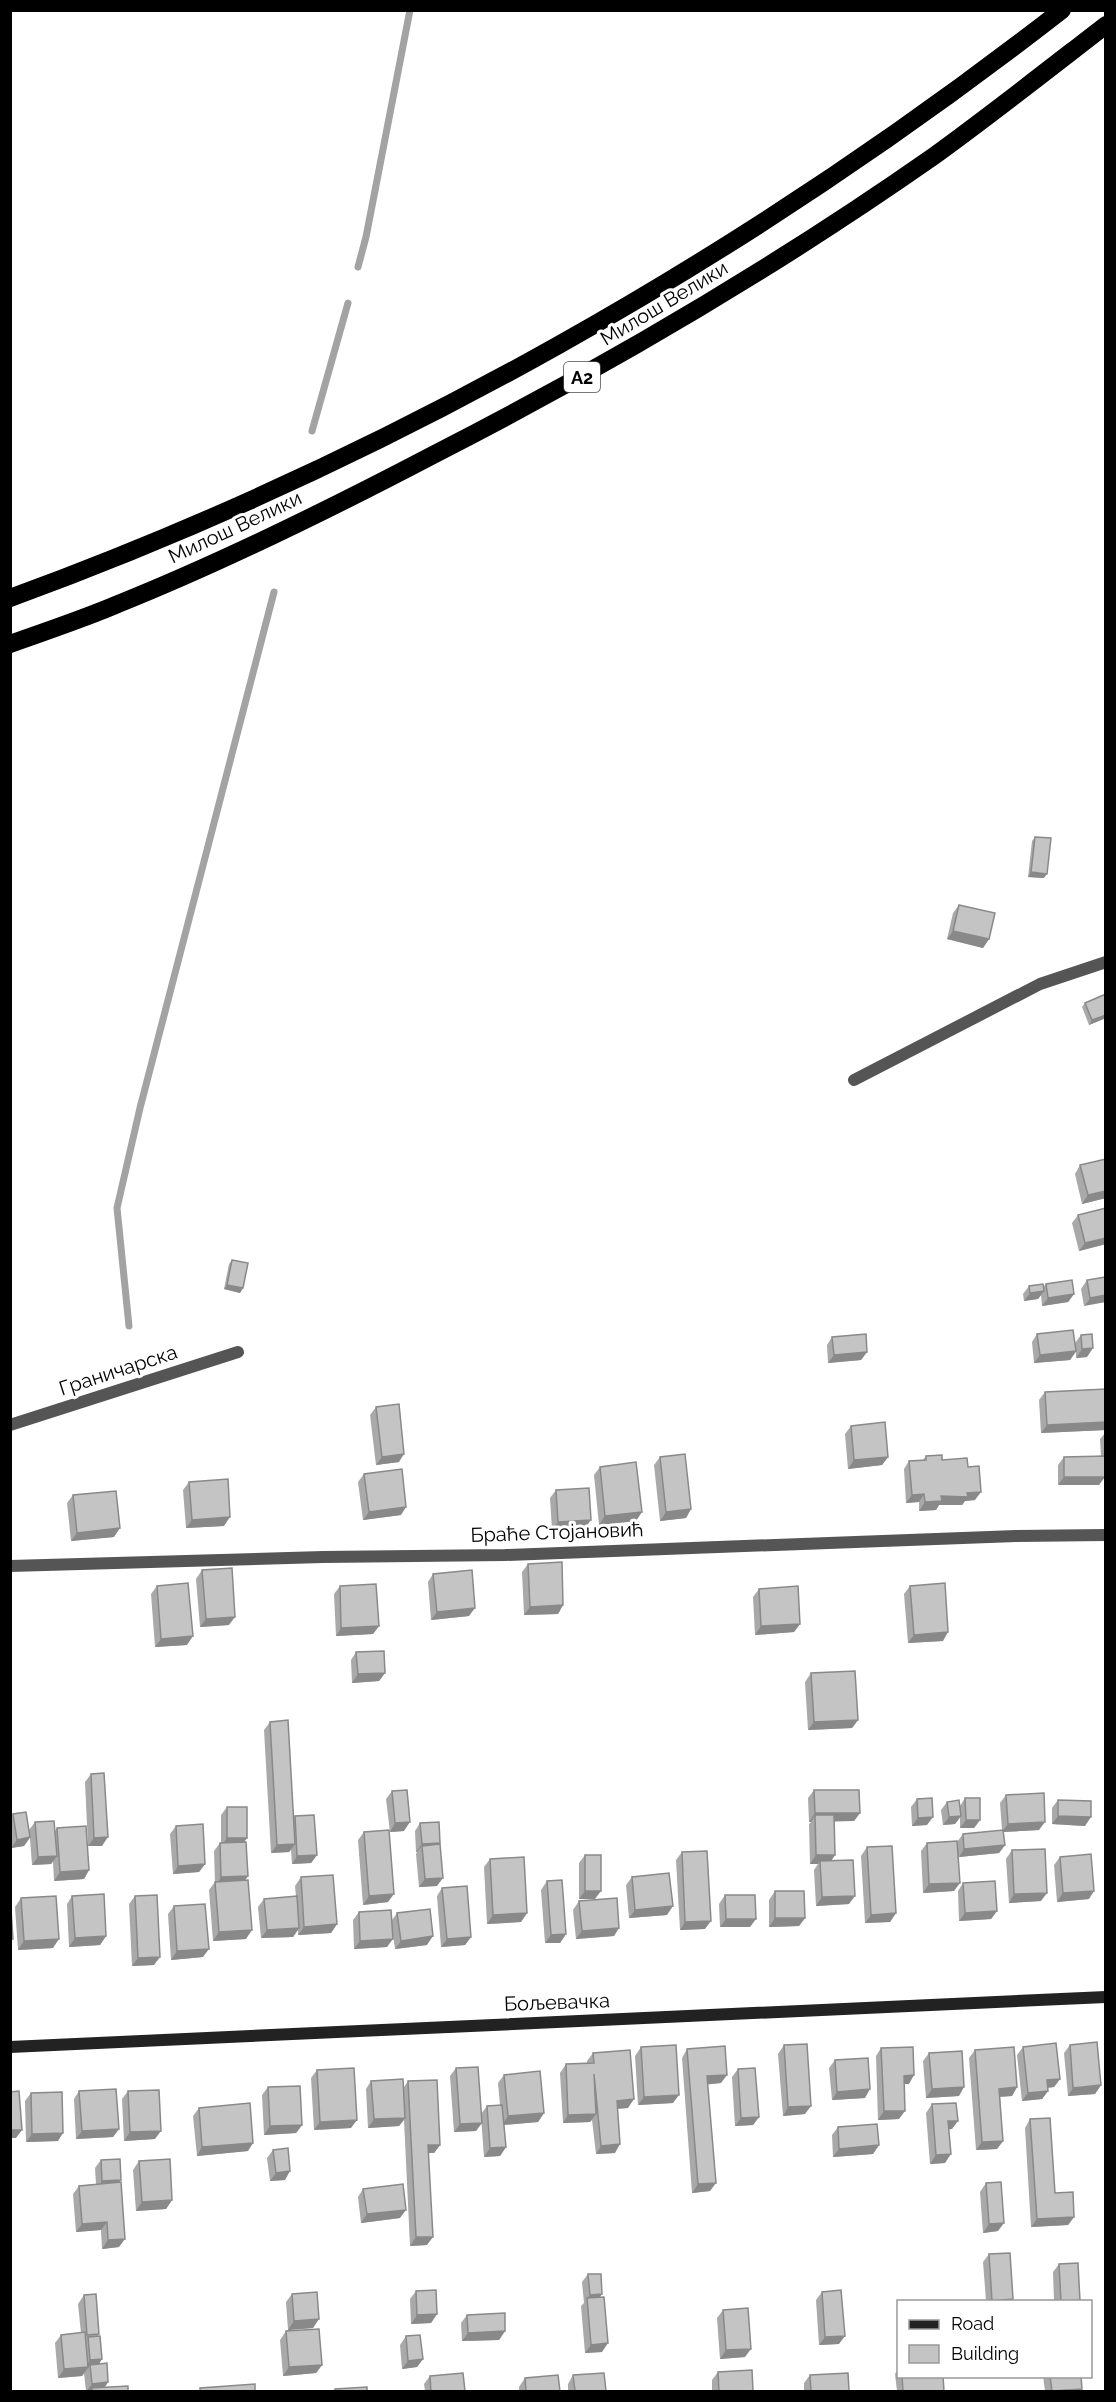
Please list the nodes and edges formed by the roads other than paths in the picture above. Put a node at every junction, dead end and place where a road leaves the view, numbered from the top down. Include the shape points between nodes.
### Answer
1 (1062, 10) edge
2 (1106, 25) edge
3 (10, 598) edge
4 (10, 644) edge
5 (1106, 962) edge
6 (854, 1080) dead end
7 (238, 1352) dead end
8 (10, 1425) edge
9 (1106, 1535) edge
10 (10, 1566) edge
11 (1106, 1996) edge
12 (10, 2047) edge

1 - 3 highway, Милош Велики / A2 via 915,120 794,202 578,334 340,459 226,512 102,565
2 - 4 highway, Милош Велики / A2 via 935,155 701,309 594,370 353,497 117,605
5 - 6 street via 1040,984
7 - 8 street, Граничарска
9 - 10 street, Браће Стојановић
11 - 12 main road, Бољевачка

